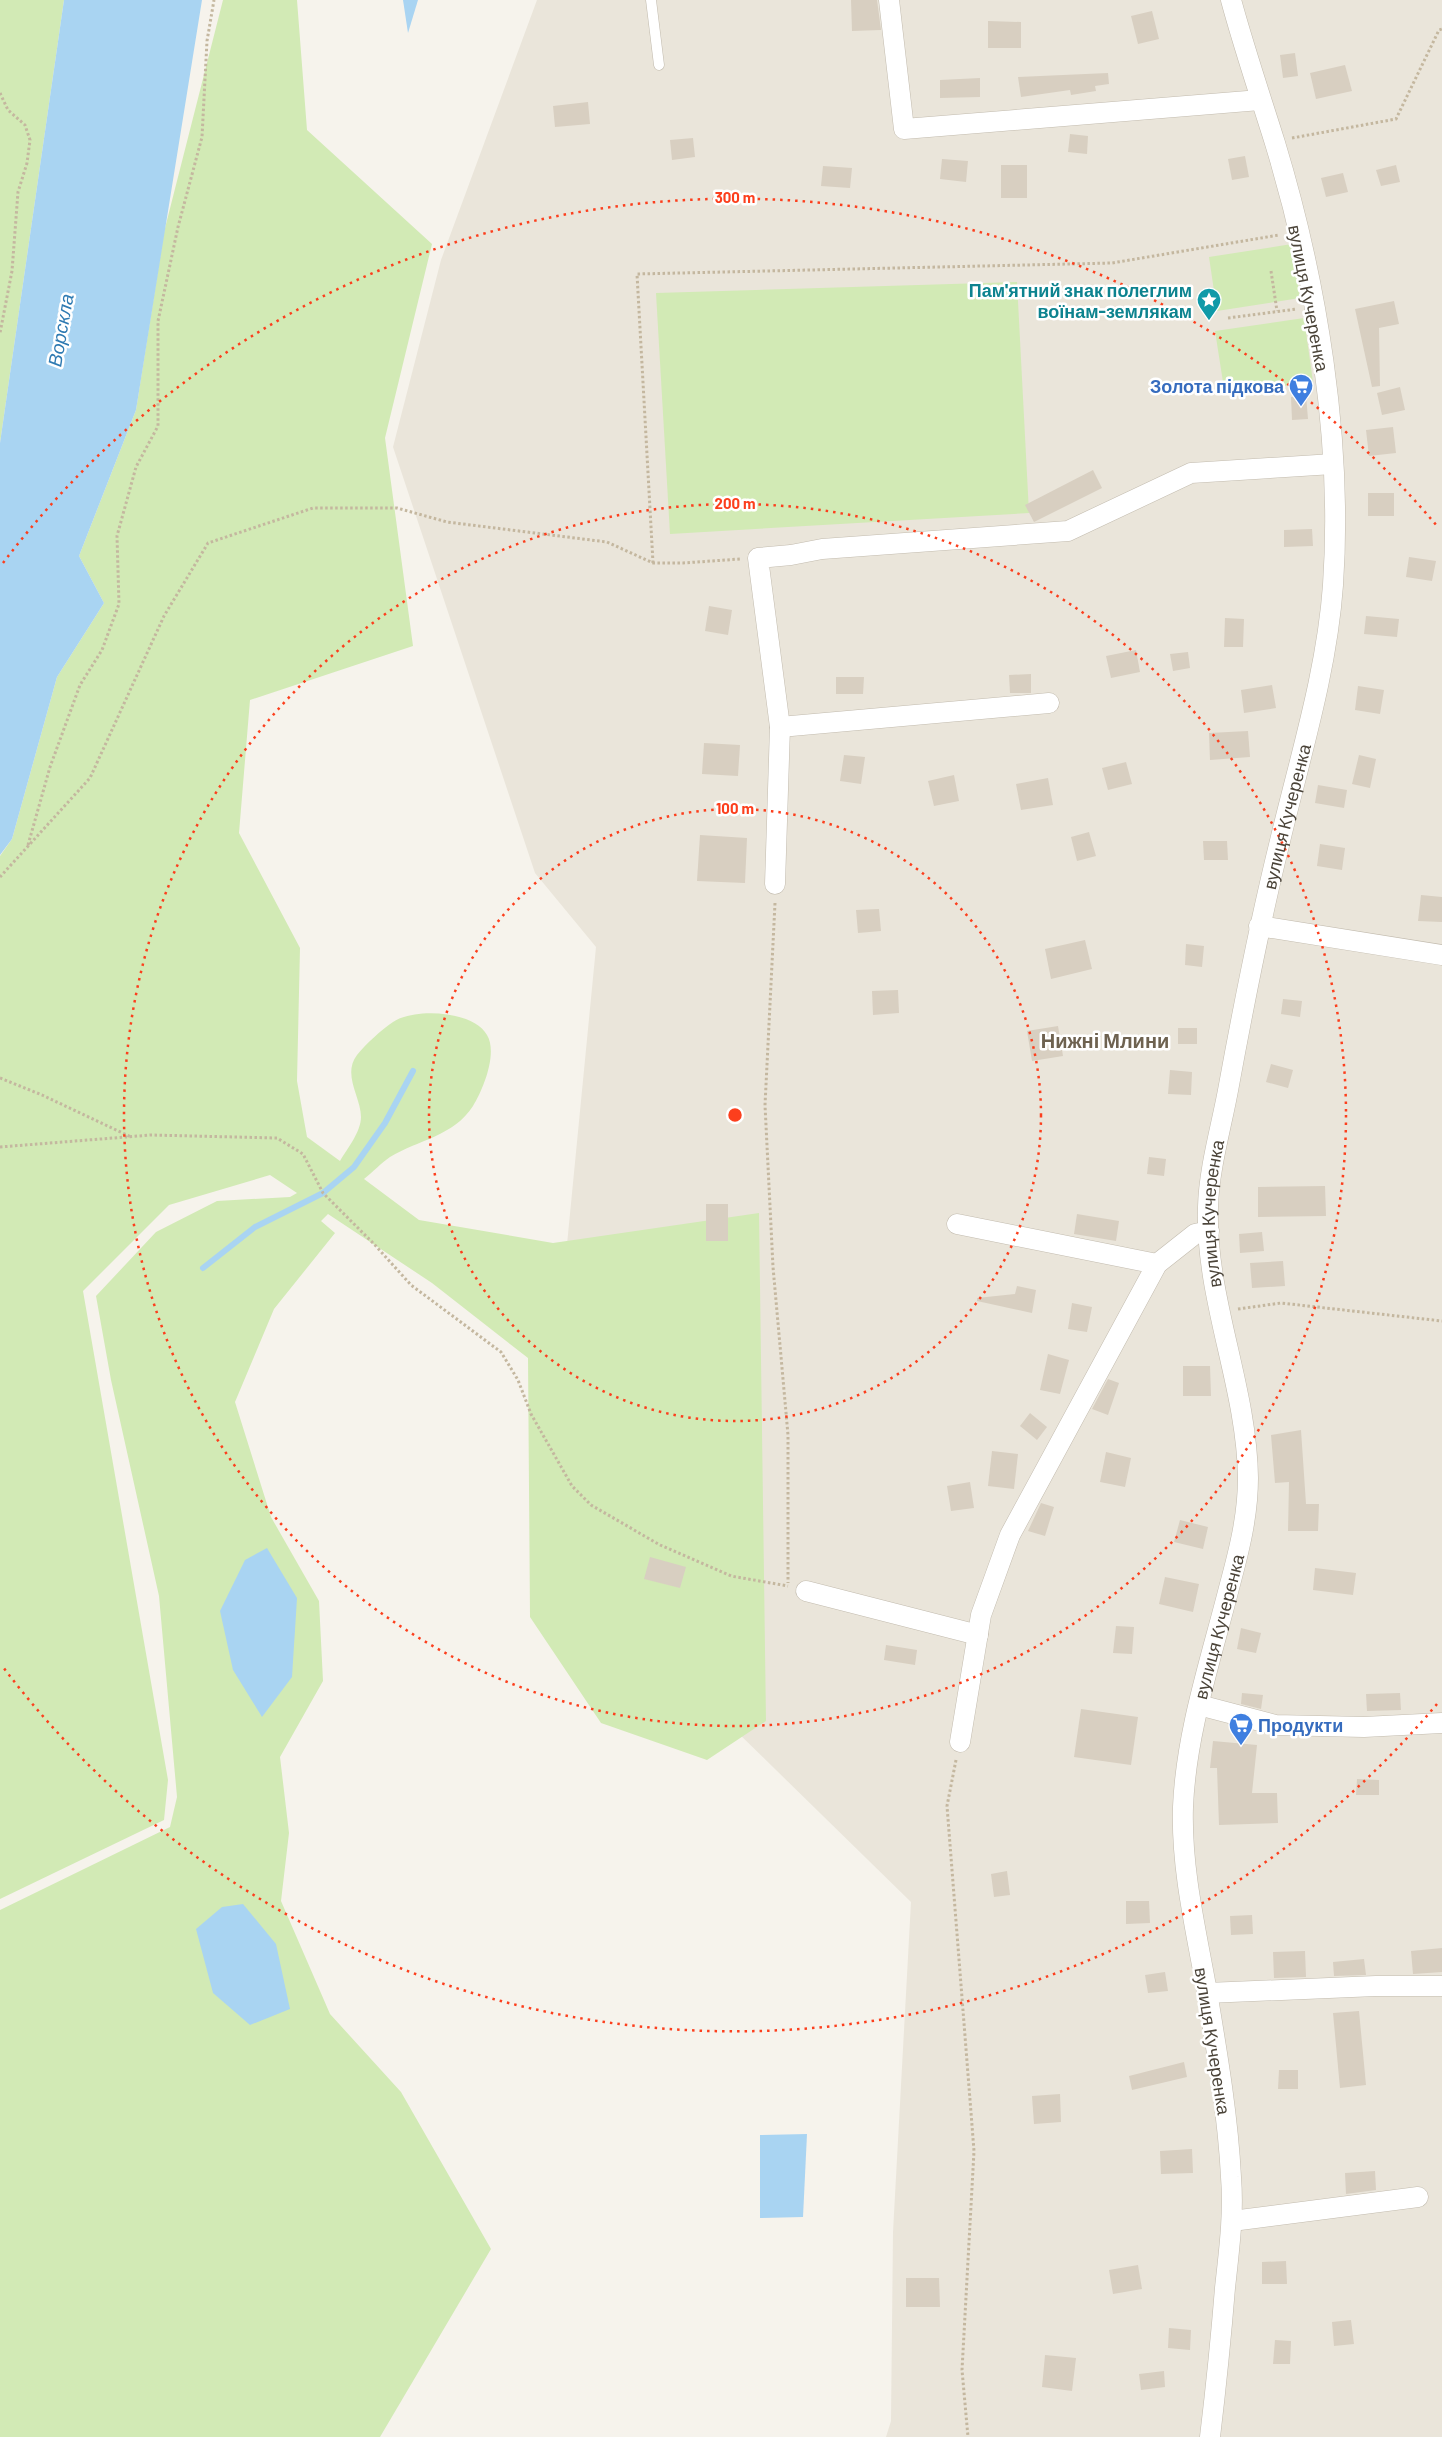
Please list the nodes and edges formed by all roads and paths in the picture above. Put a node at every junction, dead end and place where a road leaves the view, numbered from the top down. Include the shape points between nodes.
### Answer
1 (214, 0) edge
2 (651, 0) edge
3 (889, 0) edge
4 (1232, 0) edge
5 (1442, 29) edge
6 (659, 65) dead end
7 (0, 93) edge
8 (1260, 100) junction
9 (1274, 142) junction
10 (1298, 231) junction
11 (1271, 271) dead end
12 (1314, 306) junction
13 (1278, 311) junction
14 (1228, 318) dead end
15 (0, 333) edge
16 (1332, 464) junction
17 (758, 558) junction
18 (653, 563) junction
19 (1050, 703) dead end
20 (780, 727) junction
21 (27, 848) junction
22 (0, 877) edge
23 (775, 884) joint
24 (1259, 926) junction
25 (1442, 954) edge
26 (0, 1078) edge
27 (132, 1137) junction
28 (0, 1147) edge
29 (957, 1224) dead end
30 (1209, 1232) junction
31 (1157, 1264) junction
32 (1220, 1311) junction
33 (1442, 1321) edge
34 (797, 1589) junction
35 (978, 1635) junction
36 (1199, 1705) junction
37 (1442, 1723) edge
38 (960, 1742) joint
39 (1442, 1986) edge
40 (1207, 1993) junction
41 (1418, 2197) dead end
42 (1232, 2222) junction
43 (968, 2437) edge
44 (1210, 2437) edge

1 - 21 path via 207,42 202,137 158,321 158,426 136,467 117,536 119,604 102,650 80,685 50,768
2 - 6 lane
3 - 8 street via 904,129
4 - 8 street, вулиця Кучеренка
5 - 9 path via 1396,119
7 - 15 path via 8,110 25,125 30,140 18,192 12,271
8 - 9 street, вулиця Кучеренка
9 - 10 street, вулиця Кучеренка
10 - 12 street, вулиця Кучеренка
10 - 18 path via 1112,263 636,274
11 - 13 path
12 - 13 path
12 - 16 street, вулиця Кучеренка
13 - 14 path
16 - 17 street via 1191,473 1068,531 822,549
16 - 24 street, вулиця Кучеренка via 1333,587 1326,635 1312,707
17 - 18 path
17 - 20 street
18 - 21 path via 607,542 447,522 397,508 312,508 208,543 164,616 90,778
19 - 20 street
20 - 23 street
21 - 22 path
23 - 34 path via 765,1105 773,1268 788,1435
24 - 25 street
24 - 30 street, вулиця Кучеренка via 1208,1202
26 - 27 path
27 - 28 path
27 - 34 path via 277,1138 303,1154 323,1193 410,1285 501,1352 518,1380 531,1414 572,1486 591,1505 660,1545 731,1576
29 - 31 street
30 - 31 street via 1195,1234
30 - 32 street, вулиця Кучеренка via 1212,1273
31 - 35 street via 1010,1535 981,1615
32 - 33 path via 1281,1303
32 - 36 street, вулиця Кучеренка via 1243,1424 1248,1483 1244,1531
34 - 35 street
35 - 38 street
36 - 37 street via 1275,1725 1364,1727
36 - 40 street, вулиця Кучеренка via 1187,1767 1183,1813 1190,1896
38 - 43 path via 947,1806 974,2151 962,2370
39 - 40 street
40 - 42 street, вулиця Кучеренка via 1231,2174
41 - 42 street
42 - 44 street, вулиця Кучеренка

